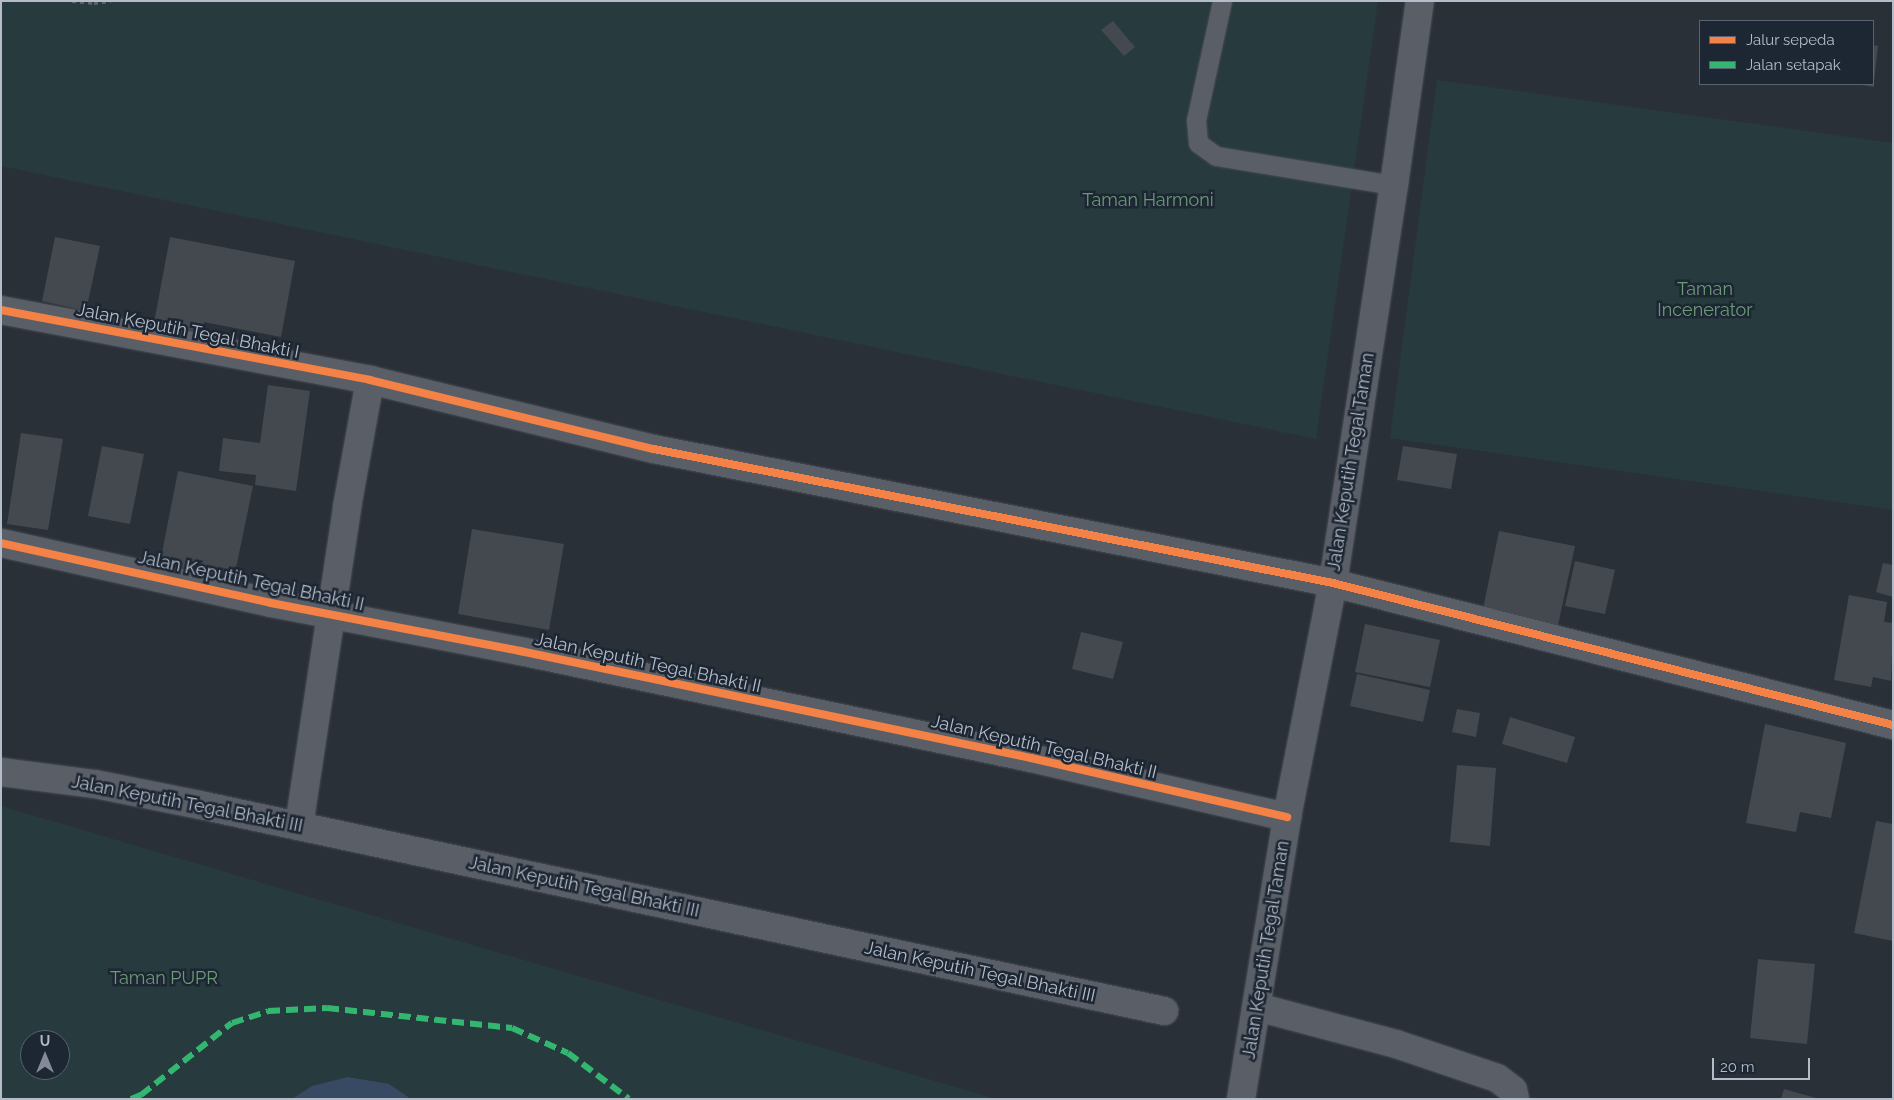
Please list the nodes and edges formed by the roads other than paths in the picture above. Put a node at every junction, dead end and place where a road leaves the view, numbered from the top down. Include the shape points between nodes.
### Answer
1 (1222, 1) edge
2 (1420, 1) edge
3 (1394, 185) junction
4 (1, 310) edge
5 (370, 380) junction
6 (1, 543) edge
7 (1333, 583) junction
8 (332, 614) junction
9 (1893, 725) edge
10 (1, 772) edge
11 (1287, 817) junction
12 (299, 826) junction
13 (1257, 1007) junction
14 (1164, 1011) dead end
15 (1241, 1099) edge
16 (1516, 1099) edge

1 - 3 lane via 1196,120 1198,143 1216,156
2 - 3 street, Jalan Keputih Tegal Taman
3 - 7 street, Jalan Keputih Tegal Taman
4 - 5 street, Jalan Keputih Tegal Bhakti I
5 - 7 street, Jalan Keputih Tegal Bhakti I via 654,449
5 - 8 street
6 - 8 street, Jalan Keputih Tegal Bhakti II
7 - 9 street, Jalan Keputih Tegal Bhakti I
7 - 11 street, Jalan Keputih Tegal Taman
8 - 11 street, Jalan Keputih Tegal Bhakti II via 1031,758
8 - 12 street
10 - 12 street, Jalan Keputih Tegal Bhakti III via 95,784
11 - 13 street, Jalan Keputih Tegal Taman
12 - 14 street, Jalan Keputih Tegal Bhakti III
13 - 15 street, Jalan Keputih Tegal Taman
13 - 16 street via 1396,1044 1497,1078 1513,1090

